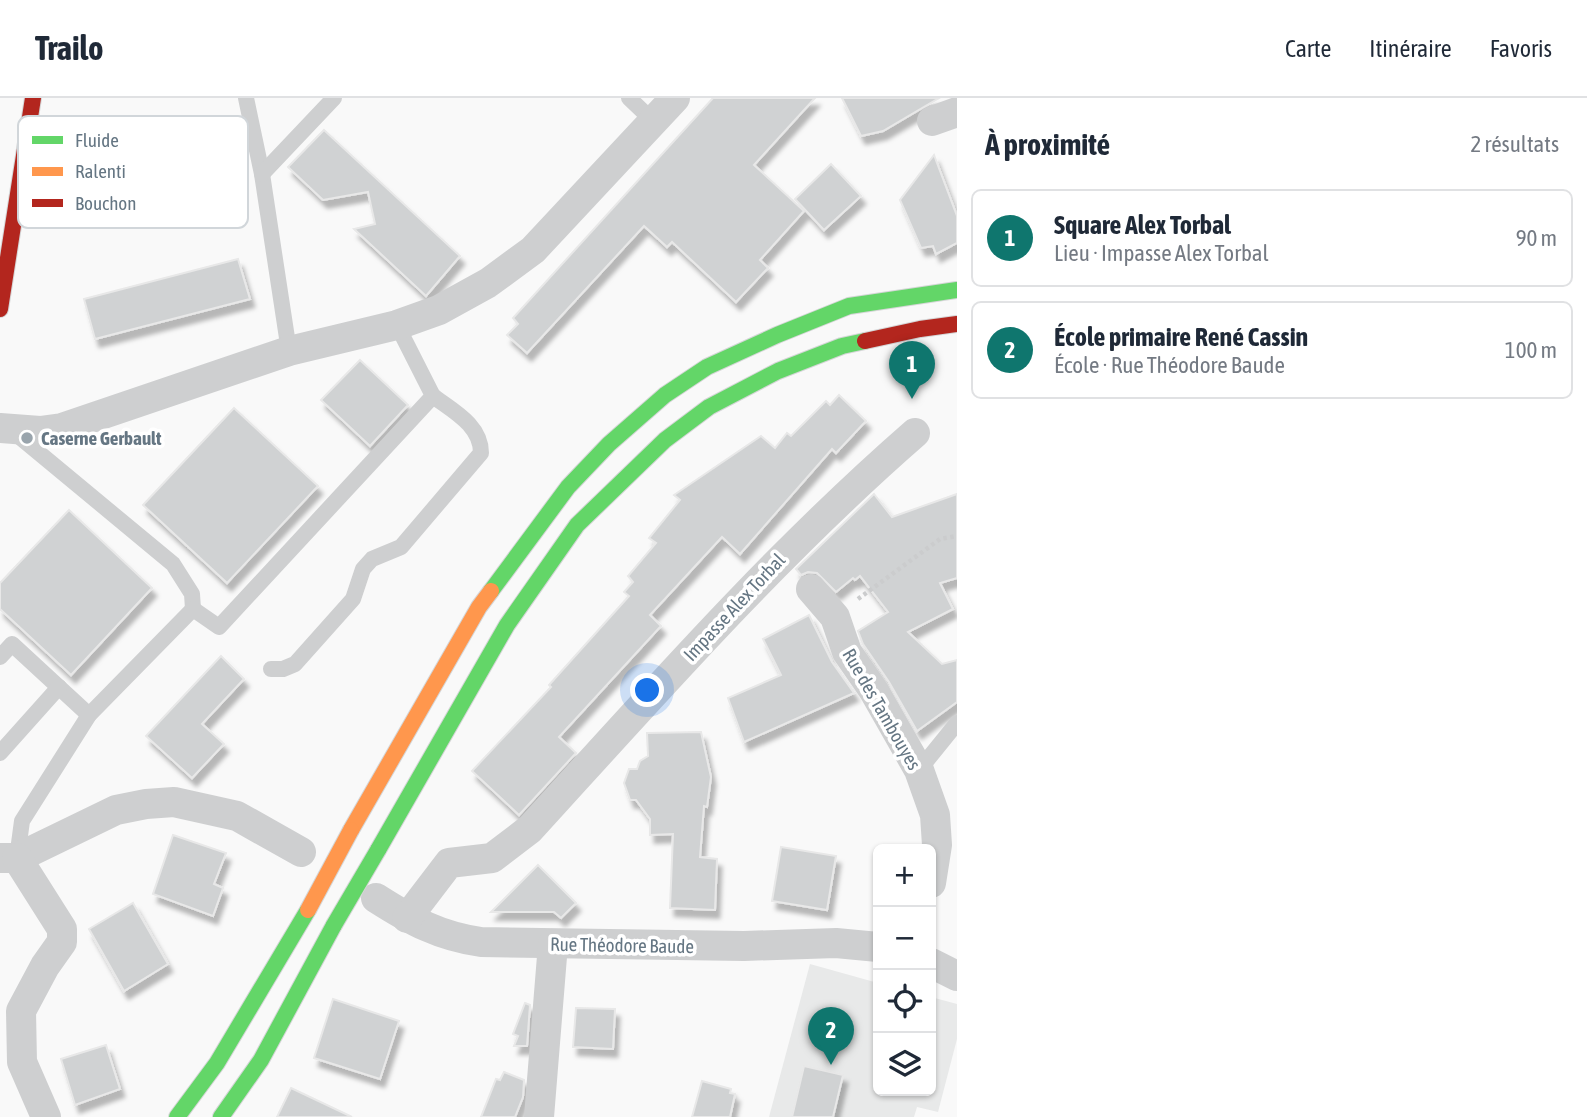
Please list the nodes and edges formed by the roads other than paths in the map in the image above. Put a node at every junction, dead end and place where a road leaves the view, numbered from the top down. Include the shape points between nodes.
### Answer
1 (33, 98) edge
2 (246, 98) edge
3 (334, 98) edge
4 (629, 98) edge
5 (675, 98) edge
6 (30, 116) edge
7 (653, 121) junction
8 (262, 174) junction
9 (18, 194) edge
10 (957, 290) edge
11 (0, 309) edge
12 (957, 324) edge
13 (397, 325) junction
14 (289, 351) junction
15 (433, 396) junction
16 (6, 429) edge
17 (915, 433) dead end
18 (811, 589) dead end
19 (193, 609) junction
20 (0, 657) edge
21 (271, 669) dead end
22 (58, 687) junction
23 (89, 715) junction
24 (957, 723) edge
25 (0, 753) edge
26 (919, 770) junction
27 (936, 851) edge
28 (301, 852) dead end
29 (8, 858) edge
30 (376, 898) dead end
31 (407, 918) junction
32 (553, 944) junction
33 (873, 947) edge
34 (936, 966) edge
35 (957, 976) edge
36 (46, 1117) edge
37 (177, 1117) edge
38 (221, 1117) edge
39 (539, 1117) edge

1 - 6 main road
2 - 8 lane
3 - 8 lane
4 - 7 lane
5 - 7 street
7 - 13 street via 533,250 488,283 439,310
8 - 14 lane
9 - 11 main road
10 - 37 main road, bridge via 849,306 707,368 665,395 568,487 479,607 218,1063
12 - 38 main road, bridge via 842,346 778,371 709,407 665,440 577,525 500,636 261,1060
13 - 14 street
13 - 15 lane
14 - 16 street via 62,428
15 - 19 lane via 219,627
15 - 21 lane via 468,421 481,442 481,453 401,548 372,559 363,569 353,599 295,664
16 - 19 lane via 173,564 192,594
17 - 31 street, Impasse Alex Torbal via 852,487 747,591 530,829 492,858 449,863
18 - 26 street, Rue des Tambouyes via 835,617 847,652
19 - 23 lane
20 - 22 lane via 12,644
22 - 23 lane
22 - 25 lane
23 - 29 lane via 22,821
24 - 26 lane
26 - 27 street, Rue des Tambouyes via 935,815
28 - 29 street via 237,816 174,802 116,810
29 - 36 street via 62,929 62,942 21,1011 22,1062
30 - 31 street, Rue Théodore Baude
31 - 32 street, Rue Théodore Baude via 458,939
32 - 33 street, Rue Théodore Baude
32 - 39 street
34 - 35 street

